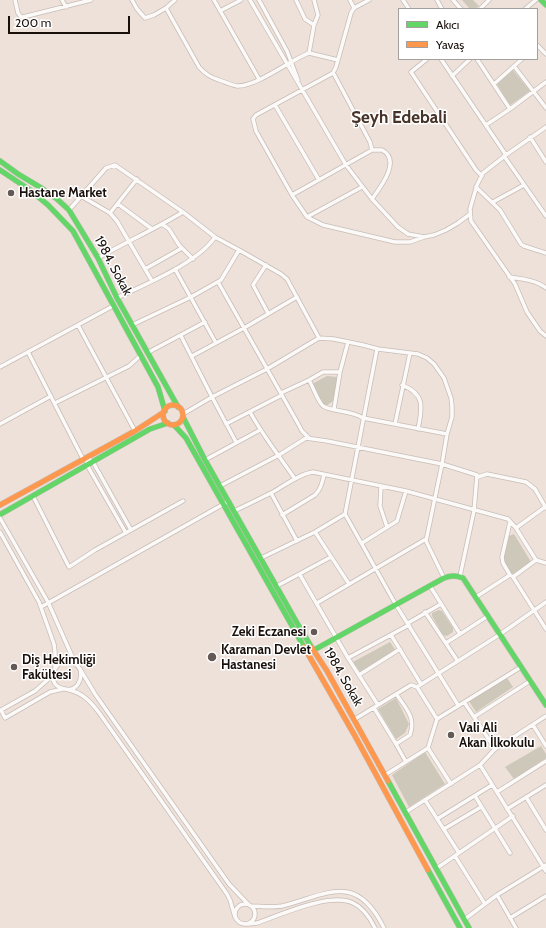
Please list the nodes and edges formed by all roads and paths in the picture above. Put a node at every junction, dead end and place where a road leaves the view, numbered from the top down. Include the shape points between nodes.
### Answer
1 (14, 0) edge
2 (62, 0) edge
3 (91, 0) edge
4 (132, 0) edge
5 (176, 0) edge
6 (214, 0) edge
7 (241, 0) edge
8 (250, 0) edge
9 (259, 0) edge
10 (296, 0) edge
11 (314, 0) edge
12 (350, 0) edge
13 (369, 0) edge
14 (437, 0) edge
15 (453, 0) edge
16 (489, 0) edge
17 (536, 0) edge
18 (541, 0) edge
19 (546, 5) edge
20 (66, 7) junction
21 (166, 8) junction
22 (354, 8) junction
23 (440, 8) edge
24 (460, 8) edge
25 (481, 8) edge
26 (527, 8) edge
27 (220, 11) junction
28 (314, 25) junction
29 (538, 46) edge
30 (310, 53) junction
31 (546, 54) edge
32 (338, 60) junction
33 (427, 60) edge
34 (442, 60) edge
35 (469, 60) edge
36 (478, 60) edge
37 (521, 60) edge
38 (291, 62) junction
39 (287, 64) junction
40 (514, 66) junction
41 (333, 73) junction
42 (452, 76) junction
43 (259, 79) junction
44 (546, 82) edge
45 (494, 84) junction
46 (302, 90) junction
47 (534, 92) junction
48 (275, 105) junction
49 (546, 108) edge
50 (510, 109) junction
51 (486, 125) junction
52 (546, 126) edge
53 (530, 137) junction
54 (372, 150) junction
55 (505, 155) junction
56 (0, 161) edge
57 (546, 162) edge
58 (346, 165) junction
59 (0, 170) edge
60 (482, 176) junction
61 (137, 179) junction
62 (318, 180) junction
63 (524, 185) junction
64 (362, 187) junction
65 (476, 187) junction
66 (292, 195) junction
67 (81, 196) junction
68 (372, 199) junction
69 (493, 202) junction
70 (118, 204) junction
71 (69, 210) junction
72 (183, 212) junction
73 (110, 213) junction
74 (470, 214) junction
75 (546, 216) edge
76 (307, 217) junction
77 (76, 222) junction
78 (162, 224) junction
79 (69, 226) junction
80 (152, 229) junction
81 (215, 237) junction
82 (424, 237) junction
83 (129, 241) junction
84 (182, 248) junction
85 (239, 250) junction
86 (546, 253) edge
87 (98, 258) junction
88 (193, 259) junction
89 (266, 265) junction
90 (145, 269) junction
91 (174, 269) junction
92 (509, 277) junction
93 (152, 281) junction
94 (218, 282) junction
95 (546, 288) edge
96 (190, 297) junction
97 (297, 297) junction
98 (117, 298) junction
99 (113, 306) junction
100 (268, 313) junction
101 (205, 322) junction
102 (78, 325) junction
103 (132, 325) junction
104 (244, 328) junction
105 (181, 336) junction
106 (546, 336) edge
107 (319, 338) junction
108 (348, 342) junction
109 (216, 343) junction
110 (377, 349) junction
111 (28, 352) junction
112 (147, 353) junction
113 (410, 353) junction
114 (140, 356) junction
115 (192, 356) junction
116 (0, 367) edge
117 (267, 369) junction
118 (340, 372) junction
119 (107, 377) junction
120 (309, 380) junction
121 (402, 385) junction
122 (282, 394) junction
123 (51, 396) junction
124 (212, 397) junction
125 (55, 403) junction
126 (178, 407) junction
127 (334, 409) junction
128 (164, 411) junction
129 (250, 412) junction
130 (183, 416) junction
131 (363, 418) junction
132 (0, 424) edge
133 (171, 424) junction
134 (226, 424) junction
135 (395, 424) junction
136 (418, 429) junction
137 (260, 430) junction
138 (135, 431) junction
139 (447, 434) junction
140 (309, 438) junction
141 (236, 442) junction
142 (357, 447) junction
143 (279, 455) junction
144 (85, 458) junction
145 (205, 460) junction
146 (93, 462) junction
147 (442, 464) junction
148 (87, 465) junction
149 (324, 475) junction
150 (478, 477) junction
151 (295, 480) junction
152 (352, 480) junction
153 (220, 486) junction
154 (381, 486) junction
155 (406, 491) junction
156 (271, 493) junction
157 (33, 496) junction
158 (434, 498) junction
159 (183, 501) dead end
160 (229, 501) junction
161 (223, 504) junction
162 (0, 505) edge
163 (546, 508) edge
164 (234, 511) junction
165 (474, 511) junction
166 (0, 514) edge
167 (345, 514) junction
168 (282, 515) junction
169 (0, 518) edge
170 (510, 522) junction
171 (387, 527) junction
172 (516, 528) junction
173 (131, 530) junction
174 (0, 532) edge
175 (315, 532) junction
176 (126, 533) junction
177 (426, 539) junction
178 (297, 541) junction
179 (362, 543) junction
180 (332, 557) junction
181 (261, 558) junction
182 (536, 560) junction
183 (546, 562) edge
184 (376, 569) junction
185 (300, 574) junction
186 (460, 576) junction
187 (512, 576) junction
188 (444, 578) junction
189 (349, 584) junction
190 (277, 586) junction
191 (430, 586) junction
192 (476, 597) junction
193 (48, 602) junction
194 (546, 602) edge
195 (317, 603) junction
196 (441, 604) junction
197 (396, 605) junction
198 (41, 607) junction
199 (534, 609) junction
200 (425, 612) junction
201 (488, 616) junction
202 (408, 624) junction
203 (546, 629) edge
204 (460, 634) junction
205 (391, 635) junction
206 (499, 635) junction
207 (336, 638) junction
208 (446, 643) junction
209 (400, 649) junction
210 (314, 650) junction
211 (348, 658) junction
212 (457, 660) junction
213 (76, 664) junction
214 (521, 667) junction
215 (55, 668) junction
216 (80, 669) junction
217 (438, 673) junction
218 (53, 675) junction
219 (359, 675) junction
220 (530, 681) junction
221 (421, 684) junction
222 (417, 687) junction
223 (63, 689) junction
224 (68, 690) junction
225 (397, 695) junction
226 (464, 702) junction
227 (458, 705) junction
228 (546, 705) edge
229 (376, 707) junction
230 (546, 716) edge
231 (474, 717) junction
232 (355, 719) junction
233 (437, 719) junction
234 (533, 725) junction
235 (396, 744) junction
236 (546, 746) edge
237 (428, 748) junction
238 (495, 749) junction
239 (546, 761) edge
240 (406, 762) junction
241 (480, 765) junction
242 (385, 775) junction
243 (451, 784) junction
244 (492, 785) junction
245 (546, 785) edge
246 (497, 792) junction
247 (475, 796) junction
248 (526, 797) junction
249 (425, 800) junction
250 (481, 807) junction
251 (508, 809) junction
252 (406, 812) junction
253 (513, 816) junction
254 (437, 819) junction
255 (444, 829) junction
256 (495, 829) junction
257 (546, 830) edge
258 (459, 853) junction
259 (510, 853) dead end
260 (455, 856) junction
261 (544, 866) edge
262 (438, 868) junction
263 (546, 871) edge
264 (497, 896) junction
265 (546, 896) edge
266 (485, 904) junction
267 (250, 905) junction
268 (235, 917) junction
269 (510, 918) junction
270 (465, 919) junction
271 (248, 924) junction
272 (375, 928) edge
273 (384, 928) edge
274 (460, 928) edge
275 (469, 928) edge
276 (516, 928) edge

1 - 20 street via 20,17
2 - 20 street
3 - 20 street
4 - 21 street via 145,18
5 - 21 street
6 - 27 street
7 - 27 street
8 - 39 street
9 - 38 street
10 - 28 street via 305,20
11 - 28 street via 318,11
12 - 22 street
13 - 22 street
14 - 23 street
15 - 24 street
16 - 25 street
17 - 26 street
18 - 19 main road
21 - 43 street via 202,72 236,86 244,86
22 - 32 street
27 - 43 street
28 - 30 street
29 - 31 street
30 - 32 street
30 - 38 street
32 - 41 street
33 - 60 street via 411,72
34 - 42 street
35 - 42 street
36 - 45 street
37 - 40 street
38 - 39 street
38 - 46 street
39 - 43 street
39 - 46 street
40 - 45 street
40 - 47 street
41 - 46 street
41 - 54 street
42 - 51 street
44 - 47 street
45 - 50 street
46 - 48 street
46 - 58 street
47 - 49 street
47 - 50 street
48 - 62 street
48 - 66 street via 252,121
50 - 51 street
51 - 55 street
52 - 53 street
53 - 55 street
53 - 57 street
54 - 58 street
54 - 68 street via 386,152 390,167
55 - 60 street
55 - 63 street
56 - 71 main road, 1984. Sokak via 44,189
58 - 62 street
58 - 64 street
59 - 79 main road via 48,205
60 - 65 street
61 - 67 street via 115,165 110,166
61 - 70 street
61 - 72 street
62 - 66 street
63 - 69 street
63 - 75 street
64 - 68 street
64 - 76 street
65 - 69 street
65 - 74 street
66 - 76 street
67 - 71 street
67 - 73 street
68 - 82 street via 404,232
69 - 86 street via 524,246
70 - 73 street
70 - 80 street
71 - 77 main road, 1984. Sokak
72 - 78 street
72 - 81 street
73 - 83 street
74 - 82 street via 446,230
74 - 92 street via 471,221
76 - 82 street via 323,225 395,242 410,242
77 - 79 main road
77 - 87 main road, 1984. Sokak
78 - 80 street
78 - 84 street via 170,229
79 - 99 main road
80 - 83 street
81 - 85 street
81 - 88 street
83 - 87 street
83 - 90 street
84 - 88 street
84 - 90 street
85 - 89 street
85 - 94 street
87 - 98 main road, 1984. Sokak
88 - 91 street
89 - 97 street via 287,279
89 - 100 street via 253,285
90 - 93 street
91 - 93 street
91 - 96 street
92 - 95 street via 534,282
92 - 106 street via 515,284 527,312
93 - 98 street
94 - 96 street
94 - 104 street
96 - 101 street
96 - 103 street
97 - 100 street
97 - 107 street
98 - 103 main road, 1984. Sokak
99 - 102 street
99 - 114 main road
100 - 104 street
101 - 105 street
101 - 109 street
102 - 111 street
102 - 119 street
103 - 112 main road, 1984. Sokak
104 - 109 street
104 - 117 street
105 - 112 street
105 - 115 street
107 - 108 street
107 - 117 street
108 - 110 street
108 - 118 street
109 - 115 street
110 - 113 street
110 - 131 street
111 - 116 street
111 - 123 street
112 - 126 main road, 1984. Sokak
113 - 121 street
113 - 139 street via 427,358 444,378 452,406
114 - 119 street
114 - 128 main road via 158,387
115 - 124 street
117 - 122 street
117 - 124 street
118 - 120 street via 323,372
118 - 127 street
119 - 125 street
119 - 138 street
120 - 122 street
120 - 127 street via 323,406
121 - 135 street
121 - 136 street via 414,390 420,398
122 - 129 street
122 - 140 street via 302,431
123 - 125 street
123 - 132 street
124 - 130 street
124 - 134 street
125 - 144 street
126 - 128 main road via 172,405
126 - 130 main road
127 - 131 street via 352,412
128 - 133 main road via 164,417
128 - 138 main road
129 - 134 street
129 - 137 street
130 - 133 main road via 180,423
130 - 145 main road, 1984. Sokak
131 - 135 street
131 - 142 street
133 - 146 main road via 150,429
133 - 161 main road via 186,438
134 - 141 street
135 - 136 street
136 - 139 street
137 - 141 street
137 - 143 street
138 - 144 main road
139 - 147 street
140 - 142 street
140 - 143 street
141 - 145 street
142 - 147 street
142 - 152 street
143 - 151 street
143 - 153 street
144 - 146 street
144 - 148 street
144 - 162 main road
145 - 153 main road, 1984. Sokak
146 - 148 main road
146 - 173 street
147 - 150 street
147 - 158 street
148 - 157 main road
148 - 176 street
149 - 151 street via 313,472
149 - 152 street
149 - 168 street via 315,495
150 - 163 street via 487,474 526,482 535,489
150 - 165 street
151 - 156 street
152 - 154 street
152 - 167 street
153 - 160 main road, 1984. Sokak
154 - 155 street
154 - 171 street via 381,513
155 - 158 street
155 - 171 street via 397,521
156 - 164 street
156 - 168 street
157 - 166 main road
157 - 176 street via 69,567
158 - 165 street
158 - 177 street
159 - 173 street
160 - 161 street
160 - 164 main road, 1984. Sokak
161 - 193 street
161 - 274 main road via 355,736
163 - 172 street
164 - 181 main road, 1984. Sokak
165 - 170 street via 504,518
165 - 186 street
166 - 169 main road
167 - 175 street
167 - 179 street
168 - 178 street
169 - 193 street
170 - 172 street
170 - 187 street via 502,557
171 - 179 street
172 - 182 street
173 - 176 street
174 - 198 street
175 - 178 street
175 - 180 street
177 - 184 street
177 - 188 street
178 - 181 street
179 - 184 street
180 - 185 street
180 - 189 street
181 - 190 main road, 1984. Sokak
182 - 183 street
182 - 187 street
184 - 189 street
184 - 197 street
185 - 190 street
185 - 195 street
186 - 188 main road
186 - 192 main road
187 - 192 street
187 - 199 street
188 - 191 main road
189 - 195 street
190 - 210 main road, 1984. Sokak
191 - 196 street
191 - 197 main road
192 - 201 main road
193 - 198 street
193 - 213 street
194 - 199 street
195 - 207 street
196 - 200 street
196 - 204 street
197 - 202 street
197 - 207 main road
198 - 215 street via 56,652
199 - 203 street
199 - 206 street
200 - 202 street
200 - 208 street
201 - 204 street
201 - 206 main road
202 - 205 street
202 - 217 street
204 - 208 street
205 - 209 street
205 - 211 street
206 - 212 street
206 - 214 main road
207 - 210 main road
207 - 211 street
208 - 212 street
209 - 219 street
209 - 221 street
210 - 232 main road, 1984. Sokak
211 - 219 street
212 - 217 street
213 - 215 street via 65,661
213 - 216 street
214 - 220 main road
214 - 226 street
215 - 218 street
216 - 224 street via 80,683
216 - 267 street via 229,884
217 - 221 street
217 - 227 street
218 - 223 street via 55,684
218 - 223 street via 35,691 0,710 5,718 50,692
219 - 229 street
220 - 228 main road
220 - 231 street
221 - 222 street
222 - 225 street via 411,686
222 - 233 street
223 - 224 street
224 - 268 street via 82,695 93,705 229,898
225 - 229 street
225 - 235 street via 413,724 410,735
226 - 227 street
226 - 231 street
227 - 233 street
229 - 232 street
229 - 235 street
230 - 234 street
231 - 238 street
232 - 242 main road, 1984. Sokak
233 - 237 street
234 - 236 street
234 - 238 street
235 - 240 street
237 - 240 street
237 - 243 street
238 - 241 street
239 - 246 street
240 - 242 street
241 - 243 street
241 - 244 street
242 - 252 main road, 1984. Sokak
243 - 249 street
244 - 246 street
244 - 247 street
245 - 248 street
246 - 251 street
247 - 250 street
247 - 254 street
248 - 251 street
248 - 257 street
249 - 252 street
249 - 254 street
250 - 255 street
250 - 256 street
251 - 253 street
252 - 262 main road, 1984. Sokak
253 - 256 street
253 - 261 street
254 - 255 street
255 - 258 street
256 - 258 street
256 - 259 street
258 - 260 street
260 - 262 street
260 - 266 street
261 - 263 street
261 - 264 street
262 - 270 main road, 1984. Sokak
264 - 266 street
264 - 269 street
265 - 269 street
266 - 270 street
267 - 268 street via 243,904 237,907
267 - 271 street via 255,917
267 - 273 street via 280,906 329,892 342,891 354,894 368,903
268 - 271 street via 239,922
269 - 276 street
270 - 275 main road, 1984. Sokak
271 - 272 street via 338,899 360,907

